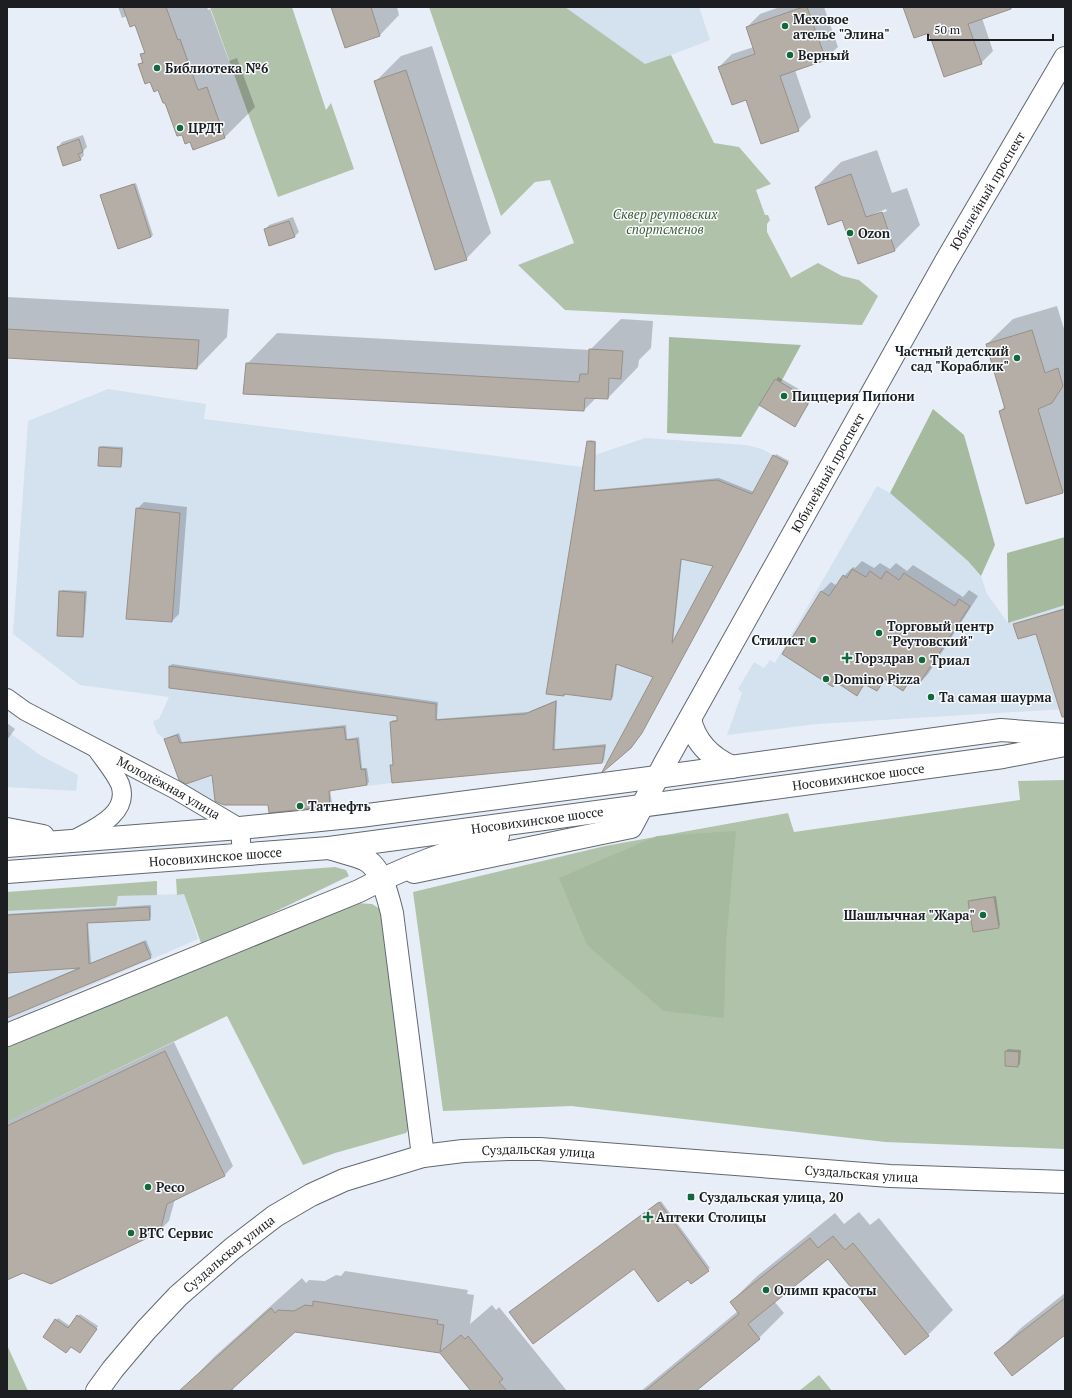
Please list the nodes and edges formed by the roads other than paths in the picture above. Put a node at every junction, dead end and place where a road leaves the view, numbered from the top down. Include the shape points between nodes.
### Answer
1 (1065, 58) edge
2 (7, 698) edge
3 (690, 719) junction
4 (1065, 735) edge
5 (1065, 745) edge
6 (96, 748) junction
7 (732, 767) junction
8 (657, 777) junction
9 (641, 806) junction
10 (554, 818) junction
11 (240, 828) junction
12 (7, 829) edge
13 (72, 841) junction
14 (7, 846) edge
15 (329, 848) junction
16 (242, 855) junction
17 (7, 872) edge
18 (381, 879) junction
19 (7, 1035) edge
20 (423, 1156) junction
21 (1065, 1182) edge
22 (97, 1391) edge

1 - 3 main road, Юбилейный проспект via 943,268
2 - 6 street, Молодёжная улица via 25,712
3 - 7 main road via 696,738 708,751
3 - 8 main road, Юбилейный проспект
4 - 7 main road, Носовихинское шоссе via 1001,730
5 - 9 main road, Носовихинское шоссе via 1003,757
6 - 11 street, Молодёжная улица via 176,790
6 - 13 street, Молодёжная улица via 120,784 120,804 109,819
7 - 8 main road, Носовихинское шоссе
8 - 9 main road, Юбилейный проспект
8 - 11 main road, Носовихинское шоссе via 360,816
9 - 10 main road, Носовихинское шоссе
9 - 18 main road, Юбилейный проспект via 631,827
10 - 15 main road, Носовихинское шоссе
10 - 18 main road via 446,852
11 - 13 main road, Носовихинское шоссе
11 - 16 street
12 - 13 main road
13 - 14 main road, Носовихинское шоссе
15 - 16 main road, Носовихинское шоссе
15 - 18 main road via 366,860 375,868
16 - 17 main road, Носовихинское шоссе
18 - 19 main road via 359,891
18 - 20 main road via 387,891 392,913
20 - 21 main road, Суздальская улица via 463,1151 537,1149 890,1176
20 - 22 main road, Суздальская улица via 344,1180 275,1216 178,1296 146,1330

